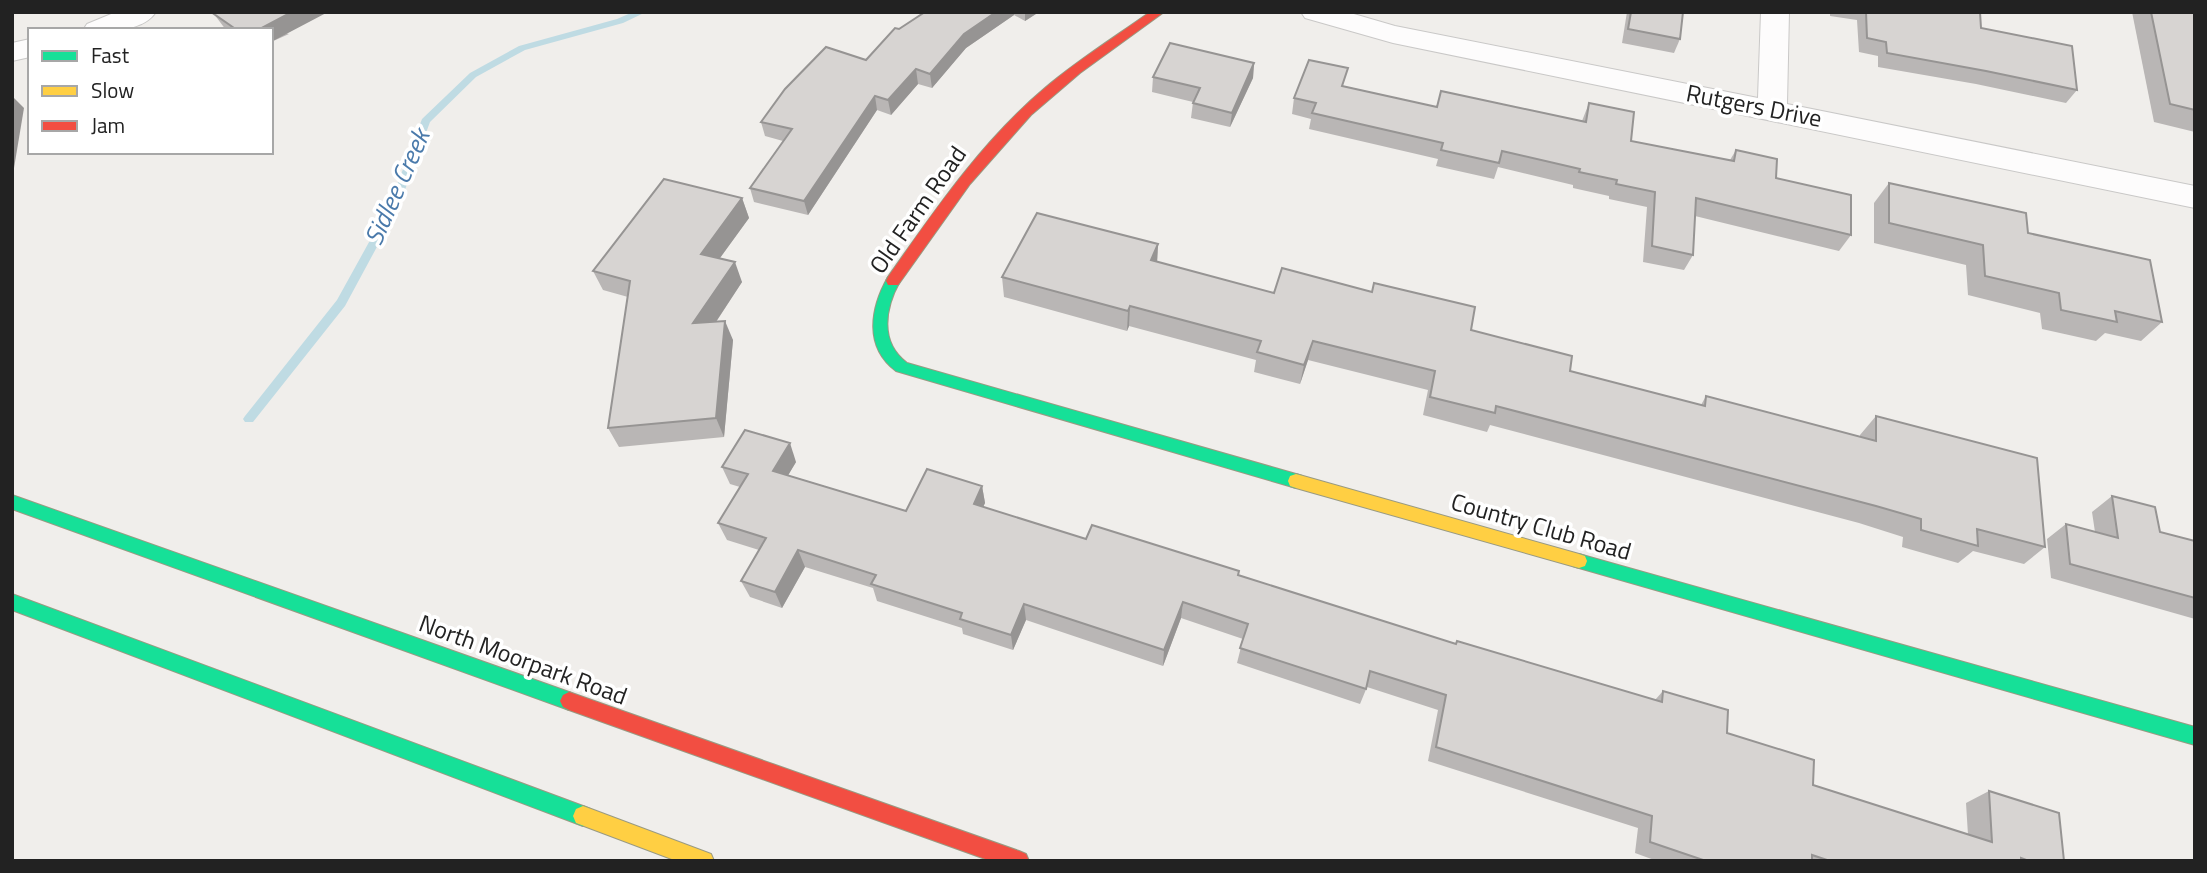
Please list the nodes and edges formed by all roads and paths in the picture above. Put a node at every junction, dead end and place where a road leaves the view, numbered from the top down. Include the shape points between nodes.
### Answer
1 (142, 12) edge
2 (1158, 12) edge
3 (1315, 12) edge
4 (1774, 12) edge
5 (102, 28) edge
6 (1772, 110) junction
7 (2195, 197) edge
8 (883, 347) joint
9 (12, 502) edge
10 (12, 602) edge
11 (2195, 736) edge
12 (704, 861) edge
13 (1019, 861) edge

1 - 5 street
2 - 8 street, Old Farm Road via 1050,90 961,181 889,287 879,321
3 - 6 street, Rutgers Drive via 1393,34
4 - 6 street
6 - 7 street, Rutgers Drive
8 - 11 street, Country Club Road via 899,365 925,375
9 - 13 street, North Moorpark Road
10 - 12 street

